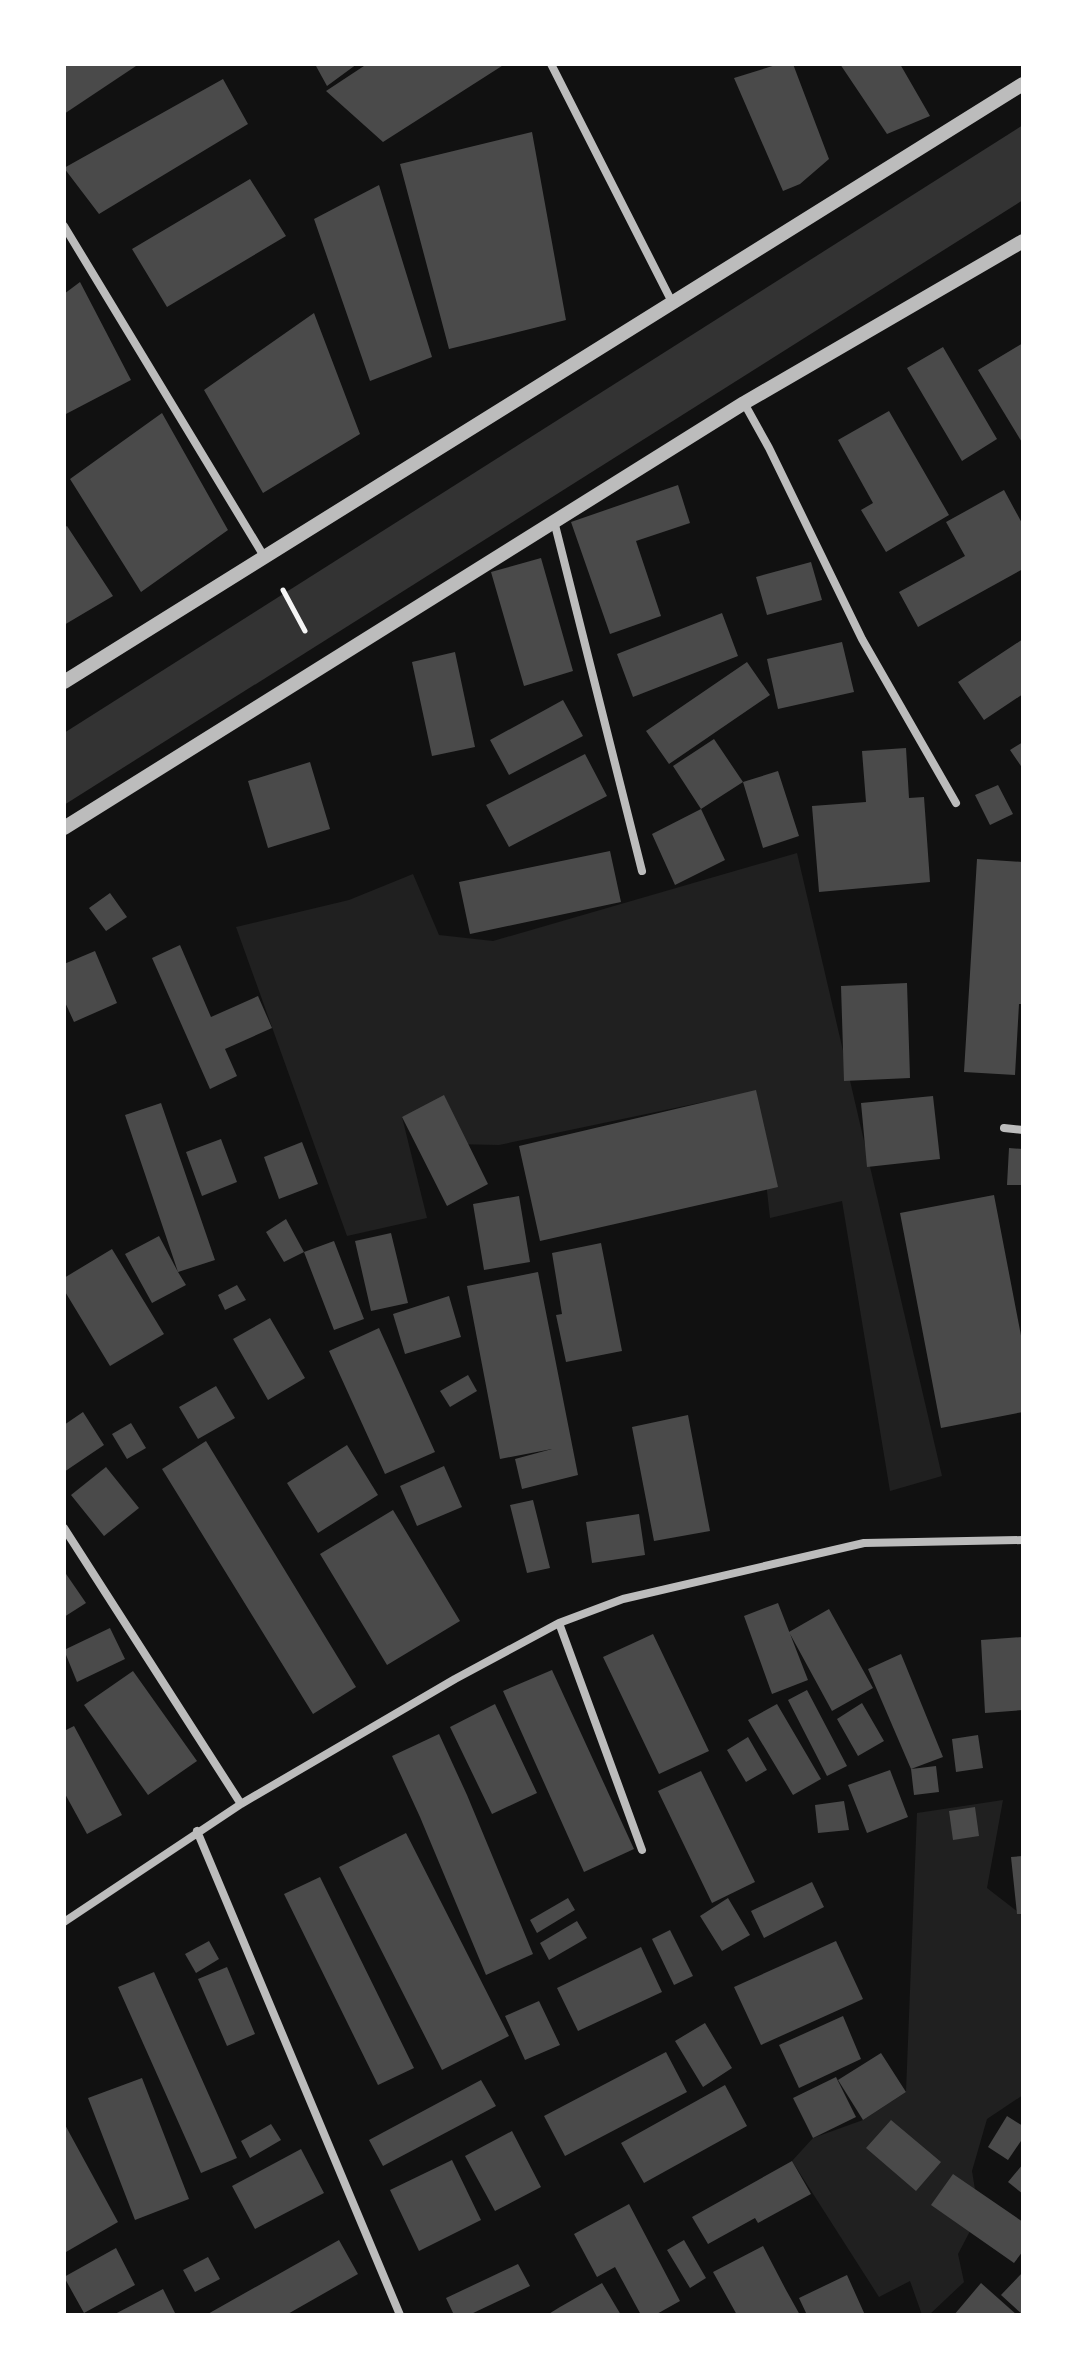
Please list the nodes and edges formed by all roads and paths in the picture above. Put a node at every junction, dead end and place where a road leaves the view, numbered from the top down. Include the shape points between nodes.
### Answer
1 (551, 64) edge
2 (1023, 84) edge
3 (64, 226) edge
4 (1023, 241) edge
5 (673, 304) junction
6 (744, 403) junction
7 (554, 520) junction
8 (265, 558) junction
9 (64, 682) edge
10 (956, 803) dead end
11 (64, 828) edge
12 (642, 871) dead end
13 (1004, 1128) dead end
14 (1023, 1130) edge
15 (64, 1528) edge
16 (1023, 1540) edge
17 (559, 1623) junction
18 (241, 1804) junction
19 (197, 1831) junction
20 (642, 1850) dead end
21 (64, 1922) edge
22 (400, 2315) edge

1 - 5 street
2 - 5 street
3 - 8 street
4 - 6 street
5 - 8 street
6 - 7 street
6 - 10 street via 862,639
7 - 11 street
7 - 12 street
8 - 9 street
13 - 14 street
15 - 18 street
16 - 17 street via 864,1543 623,1599
17 - 18 street
17 - 20 street
18 - 19 street
19 - 21 street
19 - 22 street

